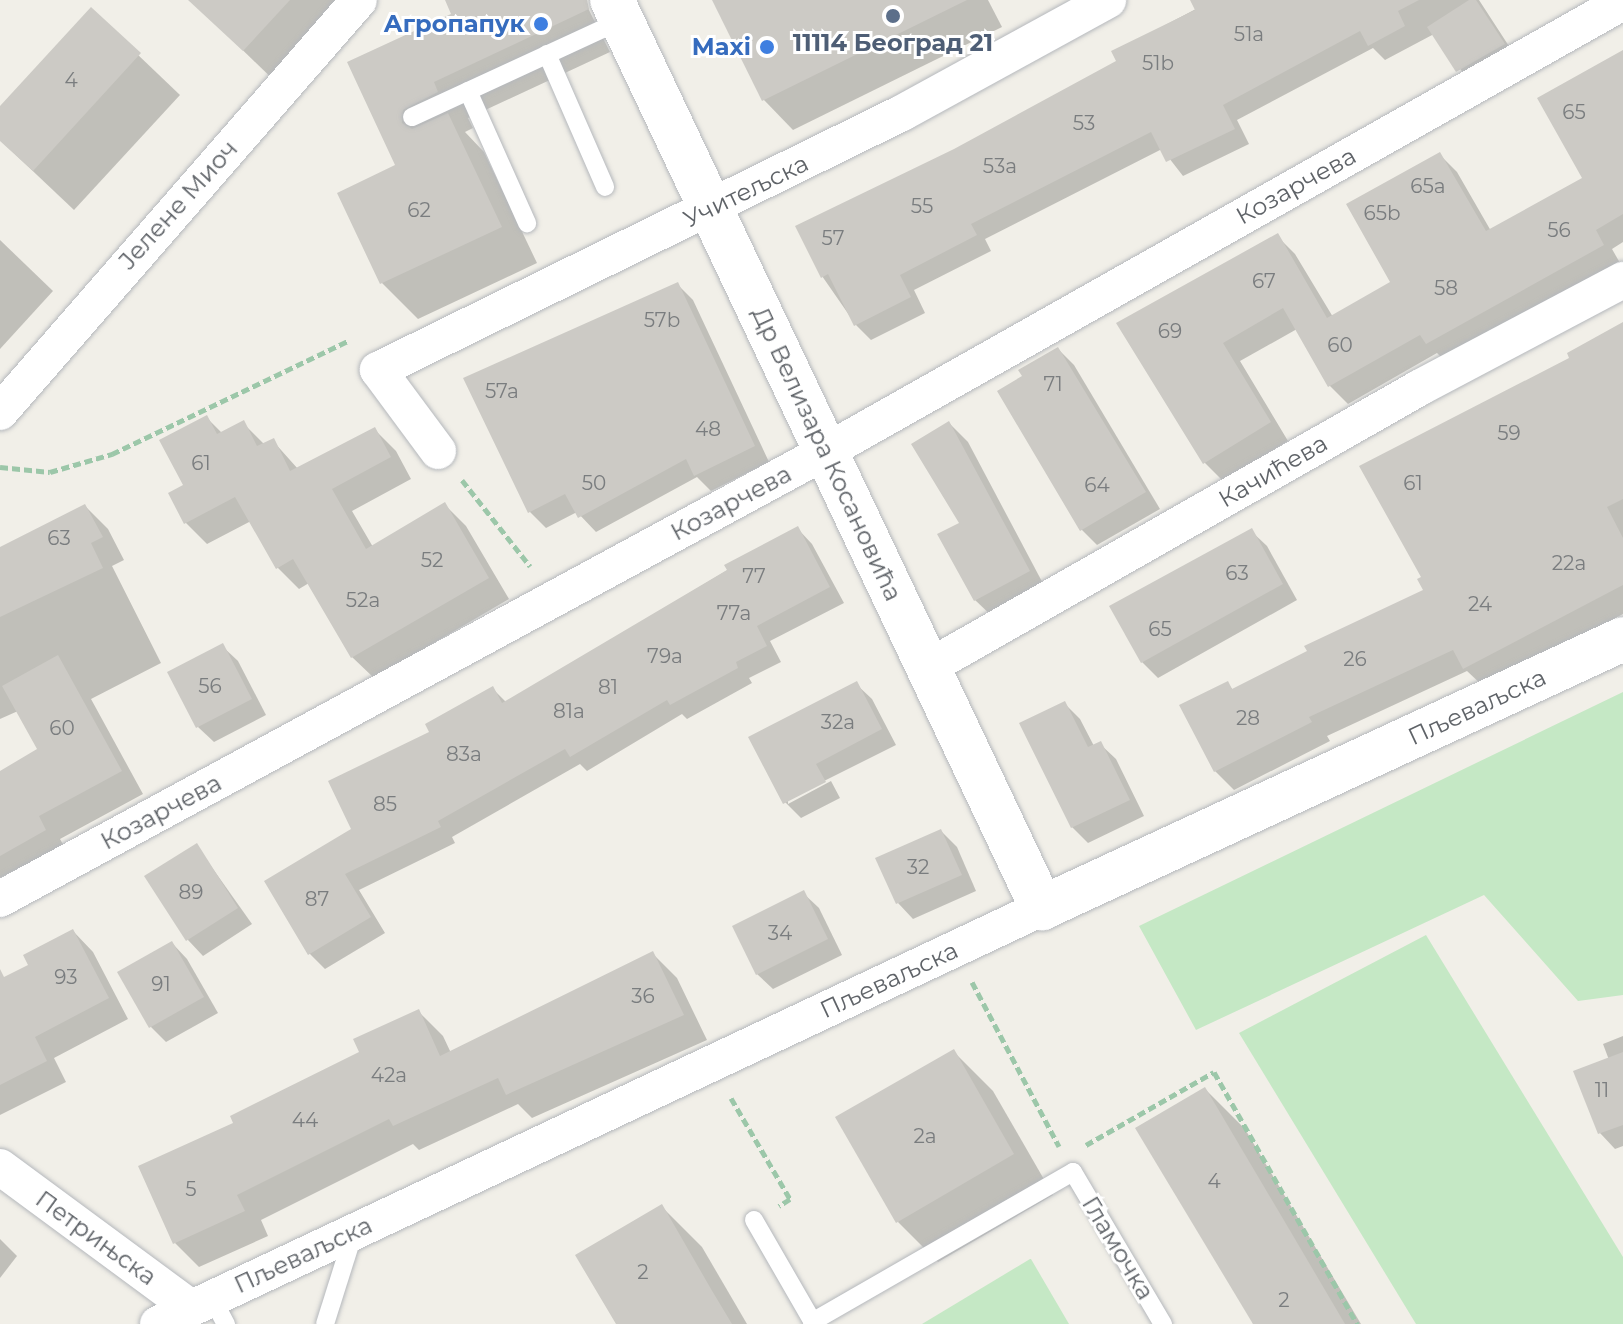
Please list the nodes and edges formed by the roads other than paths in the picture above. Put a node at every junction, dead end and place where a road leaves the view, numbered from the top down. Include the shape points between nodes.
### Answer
1 (359, 0) edge
2 (1108, 0) edge
3 (1623, 2) edge
4 (617, 10) edge
5 (547, 54) junction
6 (468, 91) junction
7 (412, 117) dead end
8 (605, 187) dead end
9 (712, 208) junction
10 (527, 223) dead end
11 (1623, 280) edge
12 (0, 412) edge
13 (438, 451) road end
14 (825, 452) junction
15 (1623, 639) edge
16 (927, 668) junction
17 (0, 899) edge
18 (1042, 908) junction
19 (0, 1167) edge
20 (754, 1220) dead end
21 (354, 1231) junction
22 (210, 1310) edge
23 (813, 1323) edge
24 (158, 1324) edge
25 (325, 1324) edge
26 (1163, 1324) edge

1 - 12 street, Јелене Миоч
2 - 9 street, Учитељска via 973,77
3 - 14 street, Козарчева
4 - 5 lane
4 - 9 street, Др Велизара Косановића
5 - 6 lane
5 - 8 lane
6 - 7 lane
6 - 10 lane
9 - 13 street, Учитељска via 378,370
9 - 14 street, Др Велизара Косановића
11 - 16 street, Качићева via 1419,388
14 - 16 street, Др Велизара Косановића
14 - 17 street, Козарчева
15 - 18 street, Пљеваљска
16 - 18 street, Др Велизара Косановића
18 - 21 street, Пљеваљска
19 - 22 street, Петрињска
20 - 23 lane
21 - 22 street, Пљеваљска
21 - 25 lane
22 - 24 street, Пљеваљска
23 - 26 lane, Гламочка via 1069,1165

